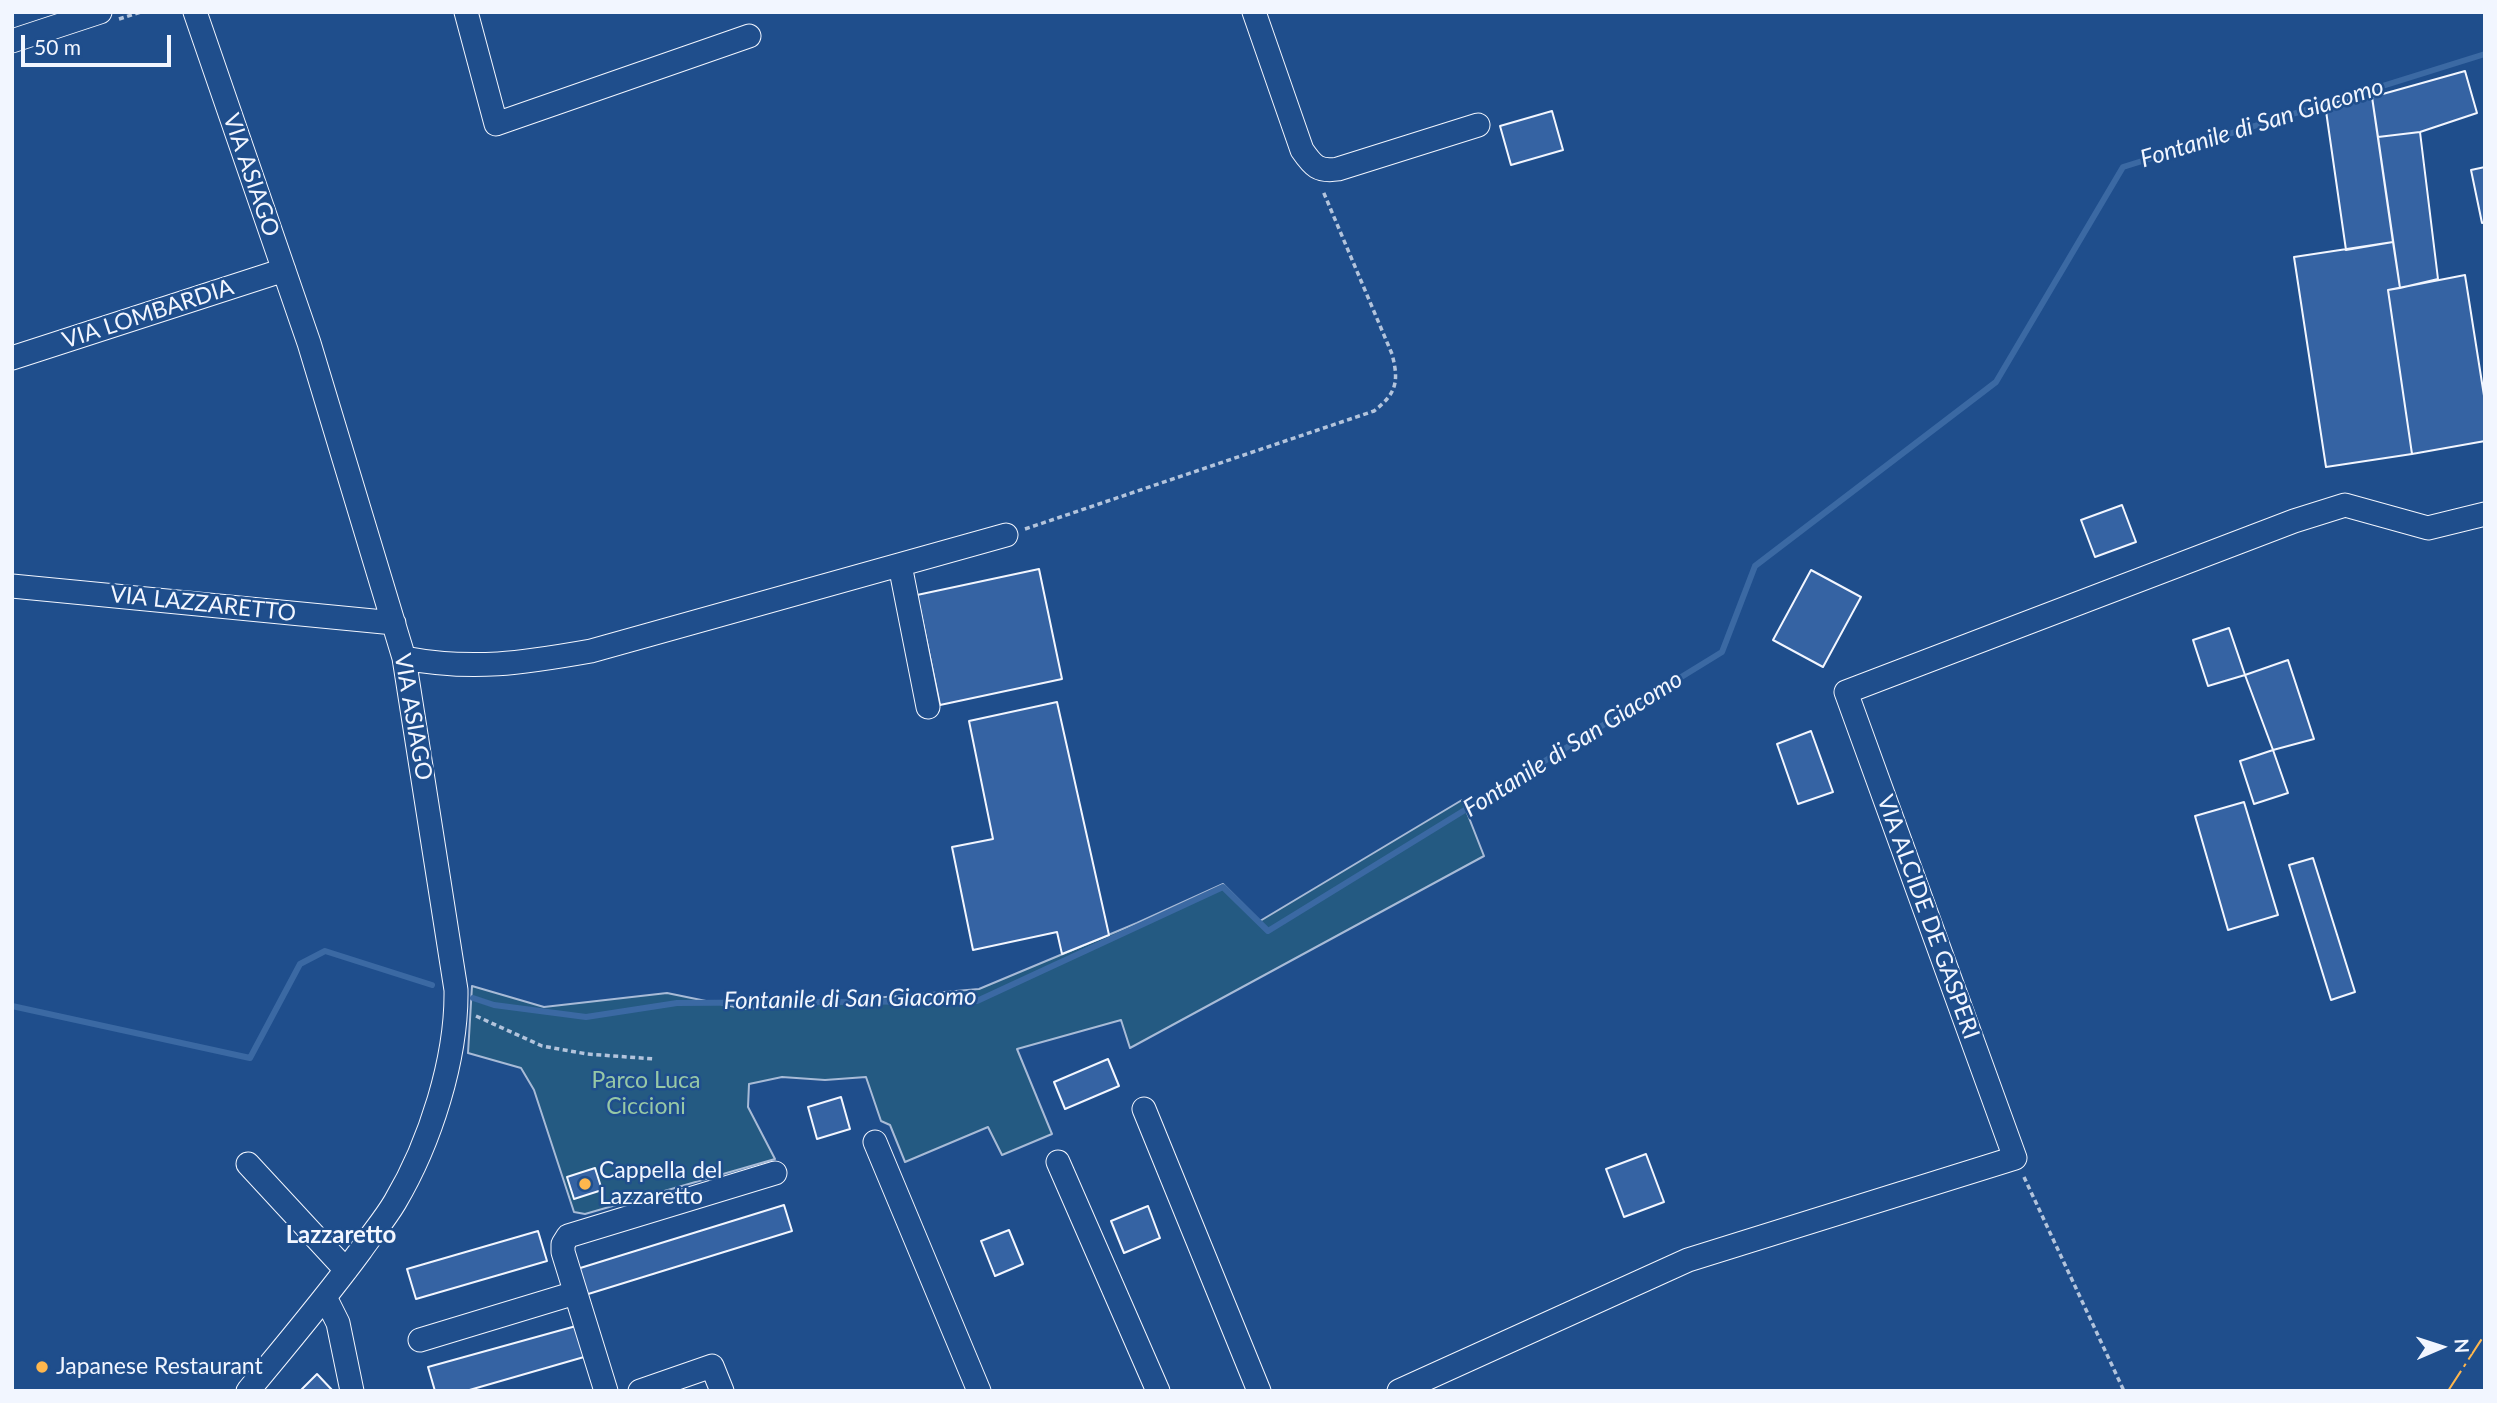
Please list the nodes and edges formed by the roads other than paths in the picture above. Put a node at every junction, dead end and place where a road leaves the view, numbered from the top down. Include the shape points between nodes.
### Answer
1 (100, 12) edge
2 (195, 12) edge
3 (466, 12) edge
4 (1254, 12) edge
5 (749, 36) dead end
6 (12, 41) edge
7 (1478, 125) dead end
8 (284, 270) junction
9 (12, 358) edge
10 (2485, 514) edge
11 (1006, 535) road end
12 (900, 565) junction
13 (12, 586) edge
14 (394, 623) junction
15 (404, 658) junction
16 (928, 707) dead end
17 (1144, 1109) dead end
18 (875, 1142) dead end
19 (1058, 1163) dead end
20 (248, 1164) dead end
21 (775, 1173) dead end
22 (346, 1270) junction
23 (575, 1293) junction
24 (326, 1299) junction
25 (420, 1340) dead end
26 (248, 1391) edge
27 (352, 1391) edge
28 (606, 1391) edge
29 (640, 1391) edge
30 (722, 1391) edge
31 (979, 1391) edge
32 (1158, 1391) edge
33 (1259, 1391) edge
34 (1399, 1391) edge

1 - 6 street
2 - 8 street, VIA ASIAGO
3 - 5 street via 496,124
4 - 7 street via 1302,150 1312,164 1325,171
8 - 9 street, VIA LOMBARDIA
8 - 14 street, VIA ASIAGO
10 - 34 street, VIA ALCIDE DE GASPERI via 2428,528 2345,505 1846,692 2015,1158 1688,1261
11 - 12 street
12 - 15 street via 591,651 524,663 471,666
12 - 16 street
13 - 14 street, VIA LAZZARETTO
14 - 15 street, VIA ASIAGO
15 - 22 street, VIA ASIAGO via 454,965 457,1017 446,1070 417,1158 395,1203
17 - 33 street
18 - 31 street
19 - 32 street
20 - 22 street
21 - 23 street via 568,1236 563,1252
22 - 24 street, VIA ASIAGO
23 - 25 street
23 - 28 street
24 - 26 street, VIA ASIAGO
24 - 27 street via 338,1323
29 - 30 street via 712,1366

